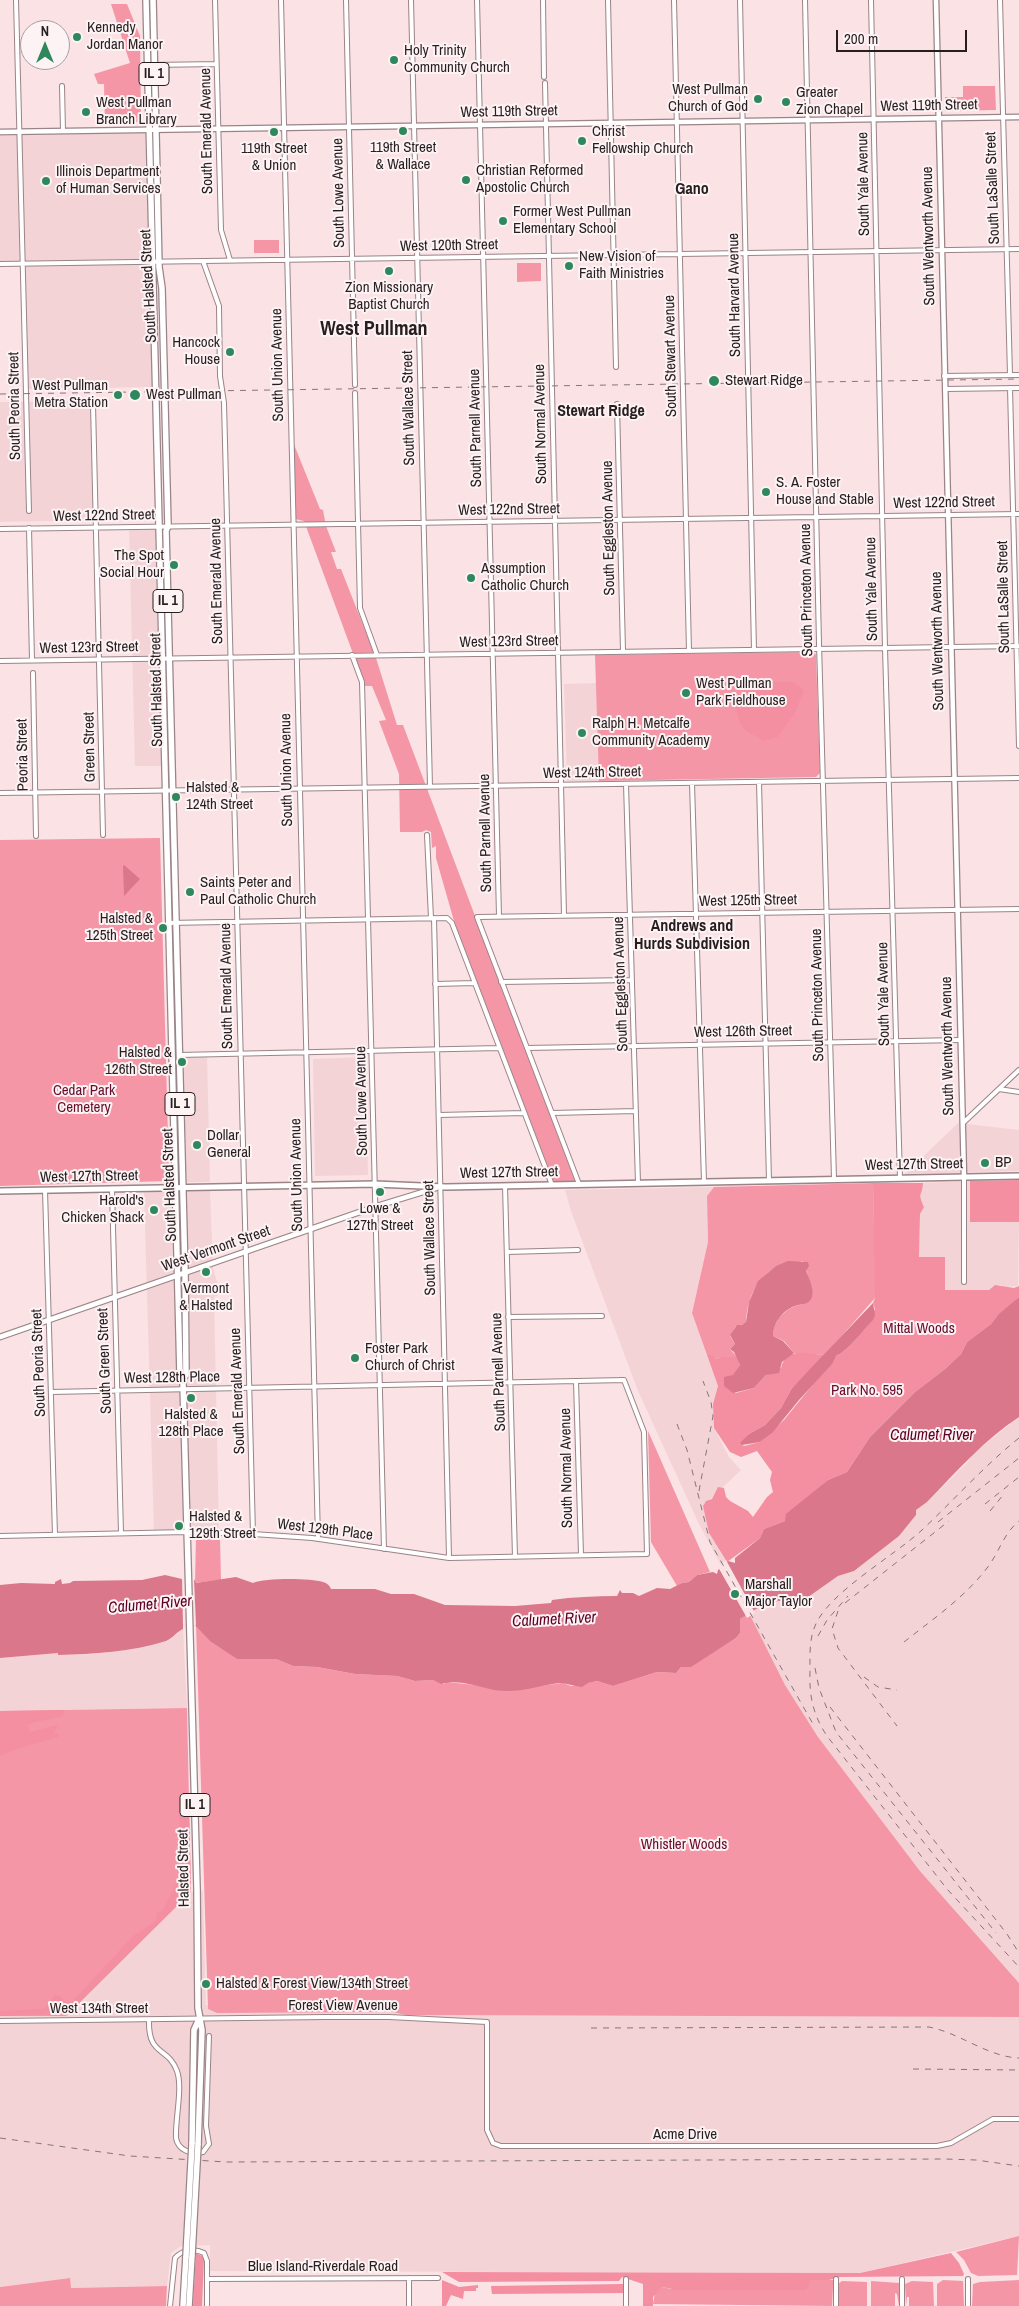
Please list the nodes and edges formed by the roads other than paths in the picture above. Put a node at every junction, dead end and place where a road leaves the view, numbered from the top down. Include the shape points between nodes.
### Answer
1 (16, 0) edge
2 (146, 0) edge
3 (153, 0) edge
4 (215, 0) edge
5 (280, 0) edge
6 (346, 0) edge
7 (411, 0) edge
8 (477, 0) edge
9 (543, 0) edge
10 (608, 0) edge
11 (674, 0) edge
12 (740, 0) edge
13 (805, 0) edge
14 (870, 0) edge
15 (936, 0) edge
16 (1000, 0) edge
17 (216, 64) junction
18 (154, 65) junction
19 (544, 77) dead end
20 (545, 83) dead end
21 (62, 86) dead end
22 (1003, 117) junction
23 (1019, 117) edge
24 (938, 118) junction
25 (873, 119) junction
26 (808, 120) junction
27 (742, 121) junction
28 (677, 122) junction
29 (611, 123) junction
30 (545, 124) junction
31 (480, 125) junction
32 (349, 126) junction
33 (414, 126) junction
34 (218, 128) junction
35 (283, 128) junction
36 (152, 129) junction
37 (63, 131) junction
38 (0, 132) edge
39 (20, 132) junction
40 (1006, 249) junction
41 (1019, 249) edge
42 (942, 250) junction
43 (876, 251) junction
44 (811, 252) junction
45 (745, 253) junction
46 (680, 254) junction
47 (614, 255) junction
48 (548, 256) junction
49 (483, 257) junction
50 (352, 258) junction
51 (417, 258) junction
52 (230, 260) junction
53 (286, 260) junction
54 (156, 261) junction
55 (203, 261) junction
56 (23, 263) junction
57 (0, 264) edge
58 (616, 367) dead end
59 (1010, 375) junction
60 (1019, 375) edge
61 (944, 376) junction
62 (355, 385) dead end
63 (1010, 388) junction
64 (1019, 388) edge
65 (945, 389) junction
66 (355, 393) dead end
67 (93, 404) dead end
68 (617, 404) dead end
69 (29, 511) dead end
70 (1013, 514) junction
71 (1019, 514) edge
72 (948, 515) junction
73 (817, 516) junction
74 (882, 516) junction
75 (751, 517) junction
76 (686, 518) junction
77 (620, 519) junction
78 (554, 520) junction
79 (489, 521) junction
80 (423, 522) junction
81 (358, 523) junction
82 (293, 524) junction
83 (227, 525) junction
84 (159, 526) junction
85 (168, 526) junction
86 (96, 527) junction
87 (30, 528) junction
88 (0, 529) edge
89 (1018, 646) edge
90 (951, 647) junction
91 (885, 648) junction
92 (819, 649) junction
93 (689, 650) junction
94 (754, 650) junction
95 (558, 652) junction
96 (623, 652) junction
97 (493, 653) junction
98 (426, 654) junction
99 (352, 655) junction
100 (378, 655) junction
101 (296, 656) junction
102 (230, 657) junction
103 (161, 658) junction
104 (169, 658) junction
105 (99, 659) junction
106 (32, 660) junction
107 (0, 661) edge
108 (33, 673) dead end
109 (1019, 746) edge
110 (1019, 778) edge
111 (954, 779) junction
112 (888, 780) junction
113 (824, 781) junction
114 (759, 782) junction
115 (692, 783) junction
116 (561, 784) junction
117 (626, 784) junction
118 (496, 785) junction
119 (430, 786) junction
120 (365, 787) junction
121 (299, 788) junction
122 (234, 789) junction
123 (164, 790) junction
124 (172, 790) junction
125 (102, 792) junction
126 (0, 793) edge
127 (35, 793) junction
128 (103, 835) dead end
129 (427, 835) dead end
130 (36, 836) dead end
131 (957, 909) junction
132 (1019, 909) edge
133 (893, 910) junction
134 (827, 911) junction
135 (762, 912) junction
136 (696, 913) junction
137 (630, 914) junction
138 (564, 915) junction
139 (499, 916) junction
140 (433, 918) junction
141 (368, 919) junction
142 (302, 920) junction
143 (237, 921) junction
144 (175, 922) junction
145 (168, 923) junction
146 (632, 980) junction
147 (474, 982) junction
148 (502, 982) junction
149 (436, 984) junction
150 (960, 1040) junction
151 (896, 1041) junction
152 (830, 1042) junction
153 (766, 1043) junction
154 (700, 1044) junction
155 (634, 1046) junction
156 (499, 1048) junction
157 (526, 1048) junction
158 (437, 1050) junction
159 (372, 1051) junction
160 (306, 1052) junction
161 (240, 1054) junction
162 (170, 1055) junction
163 (178, 1055) junction
164 (1019, 1070) edge
165 (999, 1089) junction
166 (1019, 1092) edge
167 (636, 1112) junction
168 (524, 1113) junction
169 (552, 1113) junction
170 (439, 1115) junction
171 (963, 1122) junction
172 (1019, 1176) edge
173 (964, 1177) junction
174 (900, 1178) junction
175 (834, 1179) junction
176 (769, 1181) junction
177 (704, 1182) junction
178 (638, 1183) junction
179 (375, 1184) junction
180 (579, 1184) junction
181 (309, 1185) junction
182 (552, 1185) junction
183 (244, 1186) junction
184 (505, 1186) junction
185 (182, 1187) junction
186 (440, 1187) junction
187 (175, 1188) junction
188 (112, 1189) junction
189 (45, 1190) junction
190 (0, 1191) edge
191 (374, 1207) junction
192 (310, 1230) junction
193 (578, 1250) dead end
194 (245, 1252) junction
195 (506, 1252) junction
196 (185, 1274) junction
197 (177, 1276) junction
198 (964, 1282) dead end
199 (115, 1298) junction
200 (602, 1316) dead end
201 (508, 1317) junction
202 (49, 1321) junction
203 (0, 1337) edge
204 (183, 1378) junction
205 (576, 1381) junction
206 (510, 1382) junction
207 (444, 1384) junction
208 (379, 1385) junction
209 (314, 1386) junction
210 (249, 1388) junction
211 (183, 1389) junction
212 (117, 1391) junction
213 (51, 1392) junction
214 (187, 1532) junction
215 (121, 1533) junction
216 (253, 1534) junction
217 (55, 1535) junction
218 (0, 1536) edge
219 (318, 1539) junction
220 (384, 1549) junction
221 (647, 1554) joint
222 (581, 1555) junction
223 (515, 1557) junction
224 (449, 1558) junction
225 (189, 1626) joint
226 (199, 2019) junction
227 (149, 2020) junction
228 (0, 2021) edge
229 (487, 2022) joint
230 (209, 2036) dead end
231 (1019, 2119) edge
232 (189, 2256) junction
233 (409, 2278) junction
234 (438, 2278) dead end
235 (208, 2279) junction
236 (626, 2279) dead end
237 (836, 2279) dead end
238 (902, 2279) dead end
239 (968, 2279) dead end
240 (170, 2306) edge
241 (183, 2306) edge
242 (189, 2306) edge
243 (208, 2306) edge
244 (409, 2306) edge
245 (626, 2306) edge
246 (836, 2306) edge
247 (902, 2306) edge
248 (968, 2306) edge

1 - 39 street, South Peoria Street
2 - 36 main road, South Halsted Street / IL 1
3 - 18 main road, South Halsted Street / IL 1
4 - 17 street, South Emerald Avenue
5 - 35 street, South Union Avenue
6 - 32 street, South Lowe Avenue
7 - 33 street, South Wallace Street
8 - 31 street, South Parnell Avenue
9 - 19 street
10 - 29 street
11 - 28 street, South Stewart Avenue
12 - 27 street, South Harvard Avenue
13 - 26 street, South Princeton Avenue
14 - 25 street, South Yale Avenue
15 - 24 street, South Wentworth Avenue
16 - 22 street, South LaSalle Street
17 - 18 street
17 - 34 street, South Emerald Avenue
18 - 36 main road, South Halsted Street / IL 1
20 - 30 street, South Normal Avenue
21 - 37 street
22 - 23 street, West 119th Street
22 - 24 street, West 119th Street
22 - 40 street, South LaSalle Street
24 - 25 street, West 119th Street
24 - 42 street, South Wentworth Avenue
25 - 26 street, West 119th Street
25 - 43 street, South Yale Avenue
26 - 27 street, West 119th Street
26 - 44 street, South Princeton Avenue
27 - 28 street, West 119th Street
27 - 45 street, South Harvard Avenue
28 - 29 street, West 119th Street
28 - 46 street, South Stewart Avenue
29 - 30 street, West 119th Street
29 - 47 street
30 - 31 street, West 119th Street
30 - 48 street, South Normal Avenue
31 - 33 street, West 119th Street
31 - 49 street, South Parnell Avenue
32 - 33 street, West 119th Street
32 - 35 street, West 119th Street
32 - 50 street, South Lowe Avenue
33 - 51 street, South Wallace Street
34 - 35 street, West 119th Street
34 - 36 street, West 119th Street
34 - 52 street, South Emerald Avenue via 221,230
35 - 53 street, South Union Avenue
36 - 37 street, West 119th Street
36 - 54 main road, South Halsted Street / IL 1
37 - 39 street, West 119th Street
38 - 39 street, West 119th Street
39 - 56 street, South Peoria Street
40 - 41 street, West 120th Street
40 - 42 street, West 120th Street
40 - 59 street, South LaSalle Street
42 - 43 street, West 120th Street
42 - 61 street, South Wentworth Avenue
43 - 44 street, West 120th Street
43 - 74 street, South Yale Avenue
44 - 45 street, West 120th Street
44 - 73 street, South Princeton Avenue
45 - 46 street, West 120th Street
45 - 75 street, South Harvard Avenue
46 - 47 street, West 120th Street
46 - 76 street, South Stewart Avenue
47 - 48 street, West 120th Street
47 - 58 street
48 - 49 street, West 120th Street
48 - 78 street, South Normal Avenue
49 - 51 street, West 120th Street
49 - 79 street, South Parnell Avenue
50 - 51 street, West 120th Street
50 - 53 street, West 120th Street
50 - 62 street, South Lowe Avenue
51 - 80 street, South Wallace Street
52 - 53 street, West 120th Street
52 - 55 street, West 120th Street
53 - 82 street, South Union Avenue
54 - 55 street, West 120th Street
54 - 56 street, West 120th Street
54 - 84 main road, South Halsted Street / IL 1
54 - 85 main road, South Halsted Street / IL 1 via 162,288
55 - 83 street, South Emerald Avenue via 219,306
56 - 57 street, West 120th Street
56 - 69 street, South Peoria Street
59 - 60 street
59 - 61 street
61 - 65 street, South Wentworth Avenue
63 - 64 street
63 - 65 street
63 - 70 street, South LaSalle Street
65 - 72 street, South Wentworth Avenue
66 - 81 street
67 - 86 street
68 - 77 street, South Eggleston Avenue
70 - 71 street, West 122nd Street
70 - 72 street, West 122nd Street
70 - 89 street, South LaSalle Street
72 - 74 street, West 122nd Street
72 - 90 street, South Wentworth Avenue
73 - 74 street, West 122nd Street
73 - 75 street, West 122nd Street
73 - 92 street, South Princeton Avenue
74 - 91 street, South Yale Avenue
75 - 76 street, West 122nd Street
75 - 94 street, South Harvard Avenue
76 - 77 street, West 122nd Street
76 - 93 street, South Stewart Avenue
77 - 78 street, West 122nd Street
77 - 96 street, South Eggleston Avenue
78 - 79 street, West 122nd Street
78 - 95 street, South Normal Avenue
79 - 80 street, West 122nd Street
79 - 97 street, South Parnell Avenue
80 - 81 street, West 122nd Street
80 - 98 street, South Wallace Street
81 - 82 street, West 122nd Street
81 - 100 street via 360,608
82 - 83 street, West 122nd Street
82 - 101 street, South Union Avenue
83 - 85 street, West 122nd Street
83 - 102 street, South Emerald Avenue
84 - 85 street, West 122nd Street
84 - 86 street, West 122nd Street
84 - 103 main road, South Halsted Street / IL 1
85 - 104 main road, South Halsted Street / IL 1
86 - 87 street, West 122nd Street
86 - 105 street
87 - 88 street, West 122nd Street
87 - 106 street
89 - 90 street, West 123rd Street
89 - 109 street, South LaSalle Street
90 - 91 street, West 123rd Street
90 - 111 street, South Wentworth Avenue
91 - 92 street, West 123rd Street
91 - 112 street, South Yale Avenue
92 - 94 street, West 123rd Street
92 - 113 street, South Princeton Avenue
93 - 94 street, West 123rd Street
93 - 96 street, West 123rd Street
95 - 96 street, West 123rd Street
95 - 97 street, West 123rd Street
95 - 116 street, South Normal Avenue
97 - 98 street, West 123rd Street
97 - 118 street, South Parnell Avenue
98 - 100 street, West 123rd Street
98 - 119 street, South Wallace Street
99 - 100 street, West 123rd Street
99 - 101 street, West 123rd Street
99 - 120 street, South Lowe Avenue via 362,682
101 - 102 street, West 123rd Street
101 - 121 street, South Union Avenue
102 - 104 street, West 123rd Street
102 - 122 street, South Emerald Avenue
103 - 104 street, West 123rd Street
103 - 105 street, West 123rd Street
103 - 123 main road, South Halsted Street / IL 1
104 - 124 main road, South Halsted Street / IL 1
105 - 106 street, West 123rd Street
105 - 125 street, Green Street
106 - 107 street, West 123rd Street
108 - 127 street, Peoria Street
110 - 111 street, West 124th Street
111 - 112 street, West 124th Street
111 - 131 street, South Wentworth Avenue
112 - 113 street, West 124th Street
112 - 133 street, South Yale Avenue
113 - 114 street, West 124th Street
113 - 134 street, South Princeton Avenue
114 - 115 street, West 124th Street
114 - 135 street
115 - 117 street, West 124th Street
115 - 136 street
116 - 117 street, West 124th Street
116 - 118 street, West 124th Street
116 - 138 street, South Normal Avenue
117 - 137 street, South Eggleston Avenue
118 - 119 street, West 124th Street
118 - 139 street, South Parnell Avenue
119 - 120 street, West 124th Street
120 - 121 street, West 124th Street
120 - 141 street, South Lowe Avenue
121 - 122 street, West 124th Street
121 - 142 street, South Union Avenue
122 - 124 street, West 124th Street
122 - 143 street, South Emerald Avenue
123 - 124 street, West 124th Street
123 - 125 street, West 124th Street
123 - 145 main road, South Halsted Street / IL 1
124 - 144 main road, South Halsted Street / IL 1
125 - 127 street, West 124th Street
125 - 128 street, Green Street
126 - 127 street, West 124th Street
127 - 130 street, Peoria Street
129 - 140 street, South Wallace Street
131 - 132 street, West 125th Street
131 - 133 street, West 125th Street
131 - 150 street, South Wentworth Avenue
133 - 134 street, West 125th Street
133 - 151 street, South Yale Avenue
134 - 135 street, West 125th Street
134 - 152 street, South Princeton Avenue
135 - 136 street, West 125th Street
135 - 153 street
136 - 137 street, West 125th Street
136 - 154 street
137 - 138 street, West 125th Street
137 - 146 street, South Eggleston Avenue
138 - 139 street, West 125th Street
139 - 148 street, West 125th Street via 477,916
140 - 141 street
140 - 147 street via 447,918 452,923
140 - 149 street, South Wallace Street
141 - 142 street
141 - 159 street, South Lowe Avenue
142 - 143 street
142 - 160 street, South Union Avenue
143 - 144 street
143 - 161 street, South Emerald Avenue
144 - 145 street
144 - 163 main road, South Halsted Street / IL 1
145 - 162 main road, South Halsted Street / IL 1
146 - 148 street
146 - 155 street, South Eggleston Avenue
147 - 149 street
147 - 156 street
148 - 157 street
149 - 158 street, South Wallace Street
150 - 151 street, West 126th Street
150 - 171 street, South Wentworth Avenue
151 - 152 street, West 126th Street
151 - 174 street, South Yale Avenue
152 - 153 street, West 126th Street
152 - 175 street, South Princeton Avenue
153 - 154 street, West 126th Street
153 - 176 street
154 - 155 street, West 126th Street
154 - 177 street
155 - 157 street, West 126th Street
155 - 167 street, South Eggleston Avenue
156 - 158 street
156 - 168 street
157 - 169 street
158 - 159 street
158 - 170 street, South Wallace Street
159 - 160 street
159 - 179 street, South Lowe Avenue
160 - 161 street
160 - 181 street, South Union Avenue
161 - 163 street
161 - 183 street, South Emerald Avenue
162 - 163 street
162 - 187 main road, South Halsted Street / IL 1
163 - 185 main road, South Halsted Street / IL 1
164 - 165 street
165 - 166 street
165 - 171 street
167 - 169 street
167 - 178 street, South Eggleston Avenue
168 - 170 street
168 - 182 street
169 - 180 street
170 - 186 street, South Wallace Street
171 - 173 street, South Wentworth Avenue
172 - 173 main road, West 127th Street
173 - 174 main road, West 127th Street
173 - 198 street, South Wentworth Avenue
174 - 175 main road, West 127th Street
175 - 176 main road, West 127th Street
176 - 177 main road, West 127th Street
177 - 178 main road, West 127th Street
178 - 180 main road, West 127th Street
179 - 181 main road, West 127th Street
179 - 186 main road, West 127th Street
179 - 191 street, South Lowe Avenue
180 - 182 main road, West 127th Street
181 - 183 main road, West 127th Street
181 - 192 street, South Union Avenue
182 - 184 main road, West 127th Street
183 - 185 main road, West 127th Street
183 - 194 street, South Emerald Avenue
184 - 186 main road, West 127th Street
184 - 195 street, South Parnell Avenue
185 - 187 main road, West 127th Street
185 - 196 main road, South Halsted Street / IL 1
186 - 191 street, West Vermont Street
186 - 207 street, South Wallace Street
187 - 188 main road, West 127th Street
187 - 197 main road, South Halsted Street / IL 1
188 - 189 main road, West 127th Street
188 - 199 street, South Green Street
189 - 190 main road, West 127th Street
189 - 202 street, South Peoria Street
191 - 192 street, West Vermont Street
191 - 208 street, South Lowe Avenue
192 - 194 street, West Vermont Street
192 - 209 street, South Union Avenue
193 - 195 street
194 - 196 street, West Vermont Street
194 - 210 street, South Emerald Avenue
195 - 201 street, South Parnell Avenue
196 - 197 street, West Vermont Street
196 - 204 main road, South Halsted Street / IL 1 via 186,1375
197 - 199 street, West Vermont Street
197 - 204 main road, South Halsted Street via 180,1374
199 - 202 street, West Vermont Street
199 - 212 street, South Green Street
200 - 201 street
201 - 206 street, South Parnell Avenue
202 - 203 street, West Vermont Street
202 - 213 street, South Peoria Street
204 - 211 main road, South Halsted Street / IL 1
205 - 206 street, West 128th Place
205 - 221 street, West 128th Place via 624,1380 644,1432
205 - 222 street, South Normal Avenue
206 - 207 street, West 128th Place
206 - 223 street, South Parnell Avenue
207 - 208 street, West 128th Place
207 - 224 street, South Wallace Street
208 - 209 street, West 128th Place
208 - 220 street, South Lowe Avenue
209 - 210 street, West 128th Place
209 - 219 street, South Union Avenue
210 - 211 street, West 128th Place
210 - 216 street, South Emerald Avenue
211 - 212 street, West 128th Place
211 - 214 main road, South Halsted Street / IL 1
212 - 213 street, West 128th Place
212 - 215 street, South Green Street
213 - 217 street, South Peoria Street
214 - 215 street, West 129th Place
214 - 216 street, West 129th Place
214 - 225 main road, South Halsted Street / IL 1
215 - 217 street, West 129th Place
216 - 219 street, West 129th Place
217 - 218 street, West 129th Place
219 - 220 street, West 129th Place
220 - 224 street, West 129th Place
221 - 222 street, West 129th Place
222 - 223 street, West 129th Place
223 - 224 street, West 129th Place
225 - 226 main road, Halsted Street / IL 1
226 - 227 street, West 134th Street
226 - 229 street, Forest View Avenue via 389,2017
226 - 232 main road, Halsted Street / IL 1, bridge via 202,2030
227 - 228 street, West 134th Street
227 - 230 street via 152,2043 171,2060 178,2073 177,2142 184,2150 193,2153 202,2152 208,2147 209,2140 206,2120
229 - 231 street, Acme Drive via 487,2130 493,2143 501,2146 937,2146 951,2143 994,2119
232 - 241 main road, Halsted Street / IL 1
232 - 242 main road, Halsted Street / IL 1
233 - 234 street, Blue Island-Riverdale Road
233 - 235 street, Blue Island-Riverdale Road
233 - 244 street
235 - 240 street via 207,2261 200,2250 185,2251 175,2258
235 - 243 street
236 - 245 street
237 - 246 street
238 - 247 street
239 - 248 street

